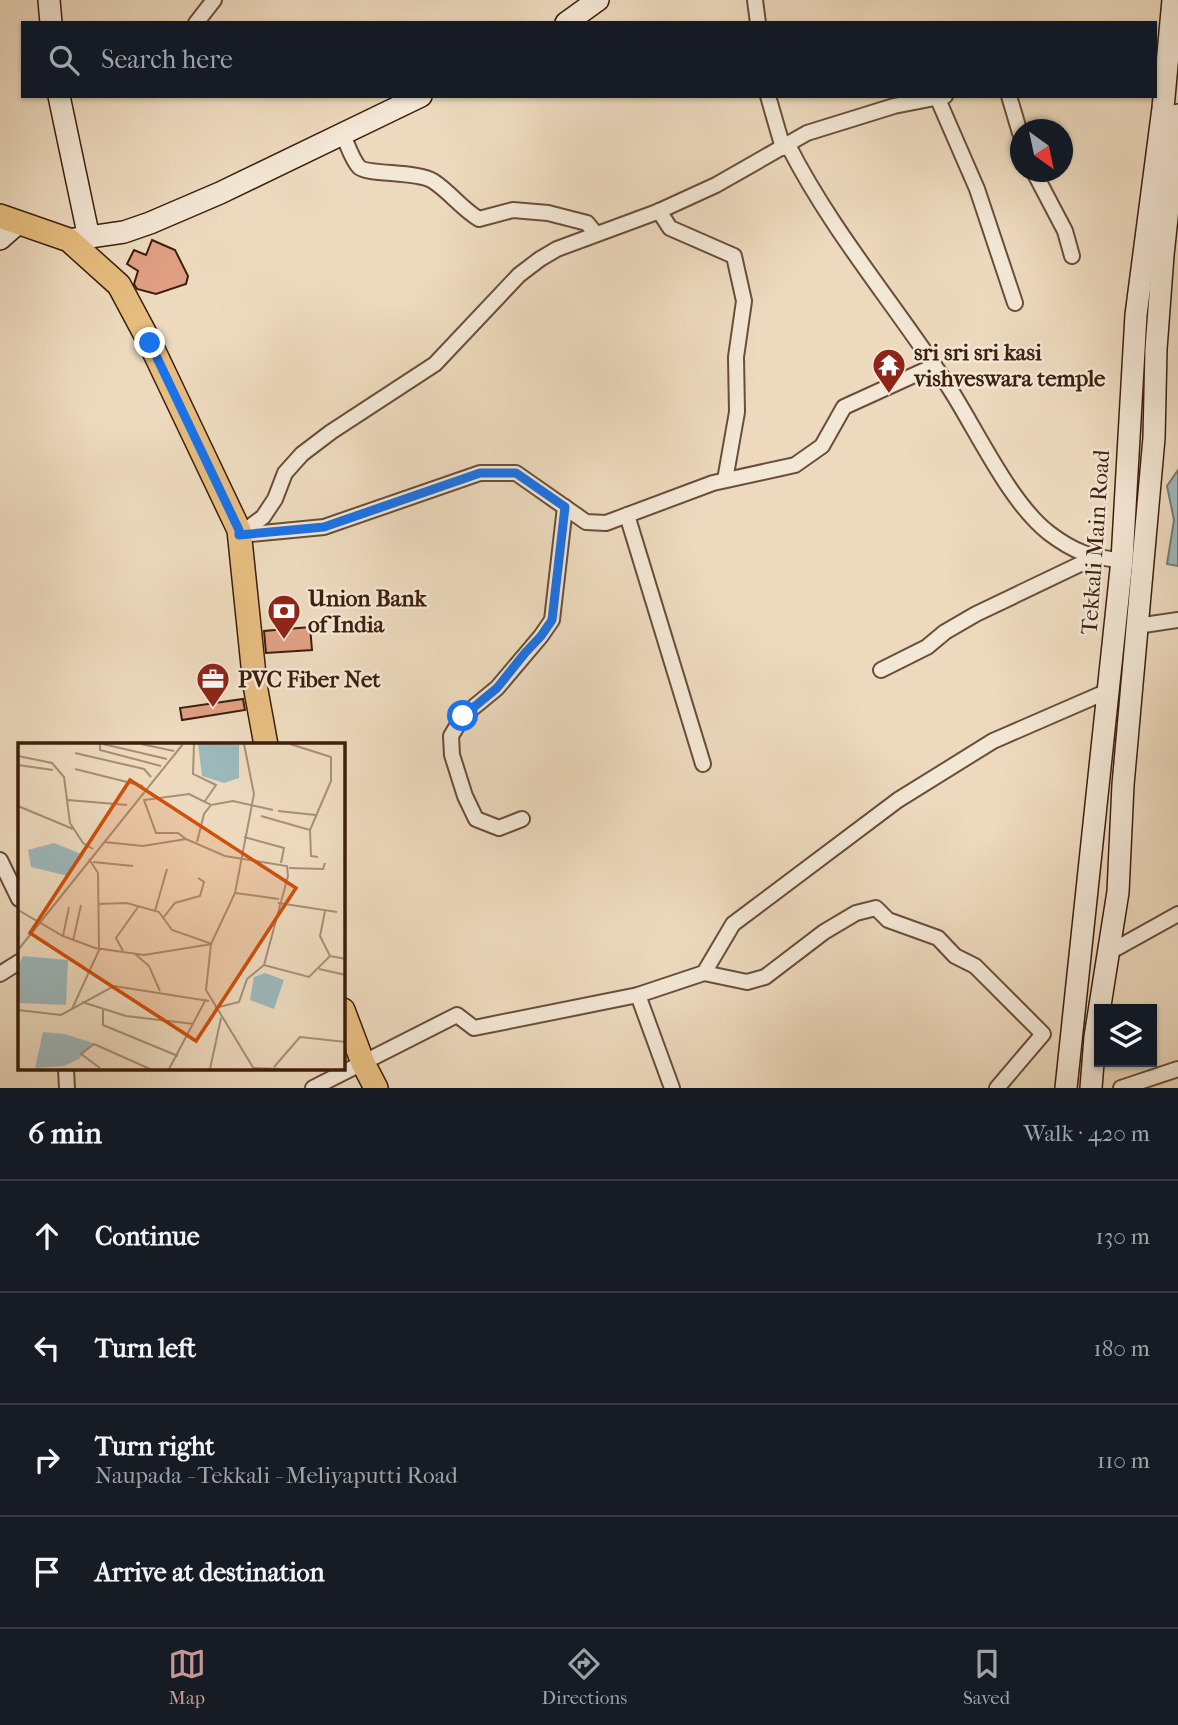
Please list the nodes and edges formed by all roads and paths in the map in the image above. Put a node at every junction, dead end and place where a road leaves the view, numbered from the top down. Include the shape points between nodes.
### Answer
1 (49, 0) edge
2 (214, 0) edge
3 (598, 0) edge
4 (755, 0) edge
5 (1173, 0) edge
6 (51, 21) edge
7 (198, 21) edge
8 (569, 21) edge
9 (758, 21) edge
10 (1166, 74) edge
11 (59, 98) edge
12 (417, 98) edge
13 (769, 98) edge
14 (932, 98) edge
15 (937, 98) edge
16 (1010, 98) edge
17 (1178, 115) edge
18 (1016, 119) edge
19 (342, 133) junction
20 (785, 146) junction
21 (1039, 182) edge
22 (659, 211) junction
23 (6, 227) edge
24 (596, 234) junction
25 (79, 239) junction
26 (1072, 256) dead end
27 (1015, 303) dead end
28 (934, 366) junction
29 (725, 480) junction
30 (565, 507) junction
31 (627, 515) junction
32 (239, 535) junction
33 (1093, 558) junction
34 (1122, 560) junction
35 (1178, 620) edge
36 (1137, 626) junction
37 (881, 670) dead end
38 (1108, 691) junction
39 (266, 743) edge
40 (704, 764) dead end
41 (522, 819) dead end
42 (0, 860) edge
43 (18, 897) edge
44 (1178, 914) edge
45 (1108, 953) junction
46 (18, 963) edge
47 (704, 973) junction
48 (0, 974) edge
49 (638, 995) junction
50 (345, 1015) edge
51 (363, 1063) junction
52 (1178, 1069) edge
53 (66, 1070) edge
54 (67, 1088) edge
55 (313, 1088) edge
56 (376, 1088) edge
57 (671, 1088) edge
58 (997, 1088) edge
59 (1066, 1088) edge
60 (1091, 1088) edge
61 (1121, 1088) edge

1 - 6 main road
2 - 7 street
3 - 8 main road
4 - 9 street
5 - 10 main road, Tekkali Main Road
10 - 34 main road, Tekkali Main Road via 1136,315
11 - 25 main road
12 - 19 main road
13 - 20 street
14 - 20 street via 807,133
15 - 27 street via 977,189
16 - 18 street
17 - 36 main road, Tekkali Main Road via 1163,255 1154,438
19 - 24 street via 359,167 432,180 479,219 513,210 548,212 587,223
19 - 25 main road via 150,223
20 - 22 street
20 - 28 street via 841,235
21 - 26 street via 1065,231
22 - 24 street
22 - 29 street via 670,228 734,256 744,301 736,356 737,412
23 - 25 main road
24 - 32 street via 540,259 519,275 435,364 302,454 285,472 263,517
25 - 32 main road via 119,285 181,405
28 - 29 street via 845,407 822,446 795,464
28 - 33 street via 1035,520 1048,533
29 - 31 street
30 - 31 street via 586,522 606,523
30 - 32 street via 516,473 480,473 324,527
30 - 41 street via 552,620 497,688 463,716 451,736 452,755 477,820 499,828
31 - 40 street
32 - 39 main road
33 - 34 street
33 - 37 street via 976,614 927,647
34 - 38 main road, Tekkali Main Road
35 - 36 street
36 - 45 main road, Tekkali Main Road via 1118,892
38 - 47 street via 993,741 898,800 733,924
38 - 59 main road, Tekkali Main Road
42 - 43 street
44 - 45 street
45 - 60 main road, Tekkali Main Road
46 - 48 street
47 - 49 street
47 - 58 street via 747,982 765,978 824,932 856,913 876,908 888,920 938,938 955,956 975,966 1043,1034
49 - 51 street via 474,1028 457,1015
49 - 57 street
50 - 51 main road
51 - 55 street
51 - 56 main road
52 - 61 street
53 - 54 street

